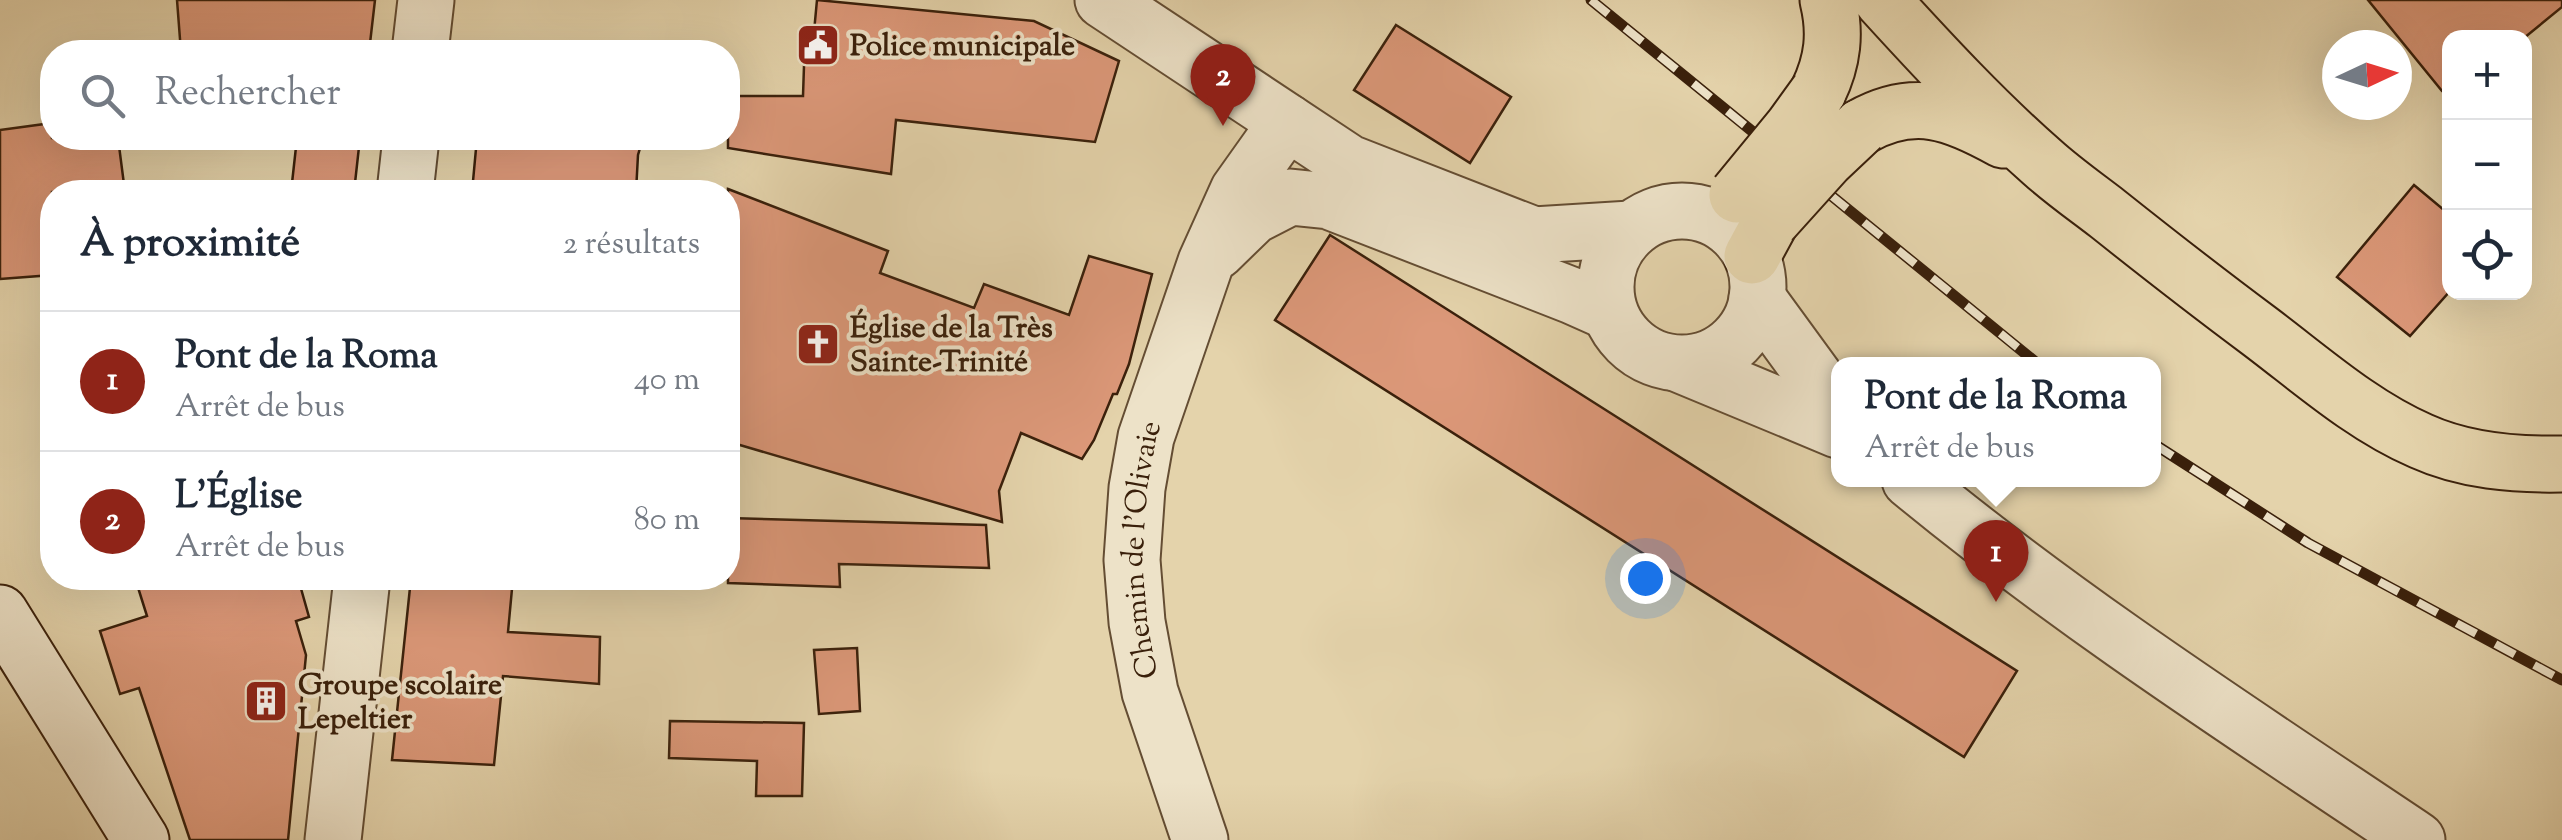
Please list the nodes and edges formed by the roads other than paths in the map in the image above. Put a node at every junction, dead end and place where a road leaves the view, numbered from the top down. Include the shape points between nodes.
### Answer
1 (426, 0) edge
2 (1103, 0) edge
3 (1828, 0) edge
4 (1882, 0) edge
5 (421, 40) edge
6 (1287, 122) junction
7 (410, 150) edge
8 (2044, 164) junction
9 (406, 180) edge
10 (1631, 229) junction
11 (1746, 238) junction
12 (1206, 262) junction
13 (1610, 312) junction
14 (1679, 364) junction
15 (1831, 396) edge
16 (1831, 427) edge
17 (2562, 464) edge
18 (1919, 487) edge
19 (361, 590) edge
20 (0, 613) edge
21 (141, 840) edge
22 (333, 840) edge
23 (1200, 840) edge
24 (2417, 840) edge

1 - 5 street
2 - 6 street
3 - 11 main road, bridge via 1828,70 1792,128
4 - 8 main road
6 - 10 street via 1349,162 1534,234
6 - 12 street, Chemin de l'Olivaie via 1238,191
7 - 9 street
8 - 11 main road, bridge via 1950,116 1893,112 1860,128
8 - 17 main road via 2387,423 2464,456
10 - 11 street via 1672,211 1694,211
10 - 13 street via 1608,267
11 - 14 street via 1752,319 1722,352
11 - 15 street
12 - 13 street, Chemin de l'Olivaie via 1254,216 1290,197 1329,201
12 - 23 street, Chemin de l'Olivaie via 1146,437 1132,560 1150,692
13 - 14 street via 1636,349
14 - 16 street
18 - 24 street via 2112,635
19 - 22 street
20 - 21 street

